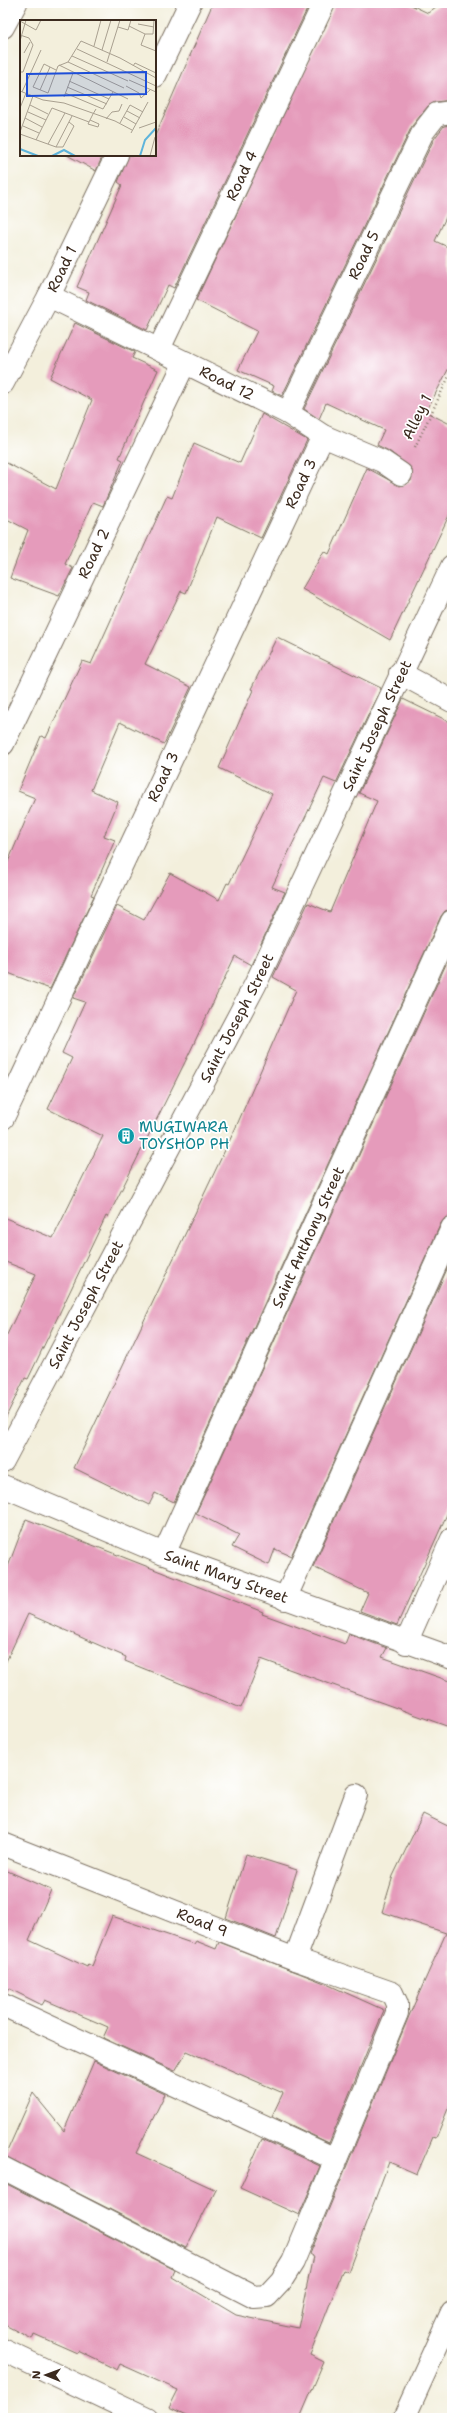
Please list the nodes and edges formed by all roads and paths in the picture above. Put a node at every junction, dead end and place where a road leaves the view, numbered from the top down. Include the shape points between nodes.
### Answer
1 (16, 3) edge
2 (190, 3) edge
3 (324, 3) edge
4 (3, 28) edge
5 (156, 74) edge
6 (452, 112) edge
7 (117, 156) edge
8 (49, 296) junction
9 (159, 349) junction
10 (185, 362) junction
11 (452, 370) edge
12 (3, 383) edge
13 (288, 413) junction
14 (322, 436) junction
15 (401, 474) joint
16 (452, 566) edge
17 (400, 673) junction
18 (452, 701) edge
19 (3, 744) edge
20 (452, 921) edge
21 (3, 1118) edge
22 (452, 1228) edge
23 (3, 1461) edge
24 (3, 1486) edge
25 (452, 1540) edge
26 (164, 1554) junction
27 (285, 1599) junction
28 (406, 1643) junction
29 (452, 1658) edge
30 (356, 1795) dead end
31 (3, 1844) edge
32 (295, 1959) junction
33 (3, 2005) edge
34 (335, 2159) junction
35 (3, 2168) edge
36 (452, 2312) edge
37 (3, 2350) edge
38 (147, 2418) edge
39 (404, 2418) edge

1 - 4 street
2 - 5 street
3 - 9 street, Road 4
6 - 13 street, Road 5 via 437,114 423,132
7 - 8 street, Road 1
8 - 9 street, Road 12
8 - 12 street, Road 1
9 - 10 street, Road 12
10 - 13 street, Road 12
10 - 19 street, Road 2
11 - 15 path, Alley 1
13 - 14 street, Road 12
14 - 15 street, Road 12 via 382,461
14 - 21 street, Road 3
16 - 17 street, Saint Joseph Street
17 - 18 street
17 - 23 street, Saint Joseph Street via 255,985
20 - 26 street, Saint Anthony Street
22 - 27 street
24 - 26 street, Saint Mary Street
25 - 28 street
26 - 27 street, Saint Mary Street
27 - 28 street, Saint Mary Street
28 - 29 street, Saint Mary Street
30 - 32 street
31 - 32 street, Road 9
32 - 34 street, Road 9 via 392,1994 397,2004 397,2013
33 - 34 street
34 - 35 street via 292,2262 281,2281 267,2296 254,2297
36 - 39 street
37 - 38 street

